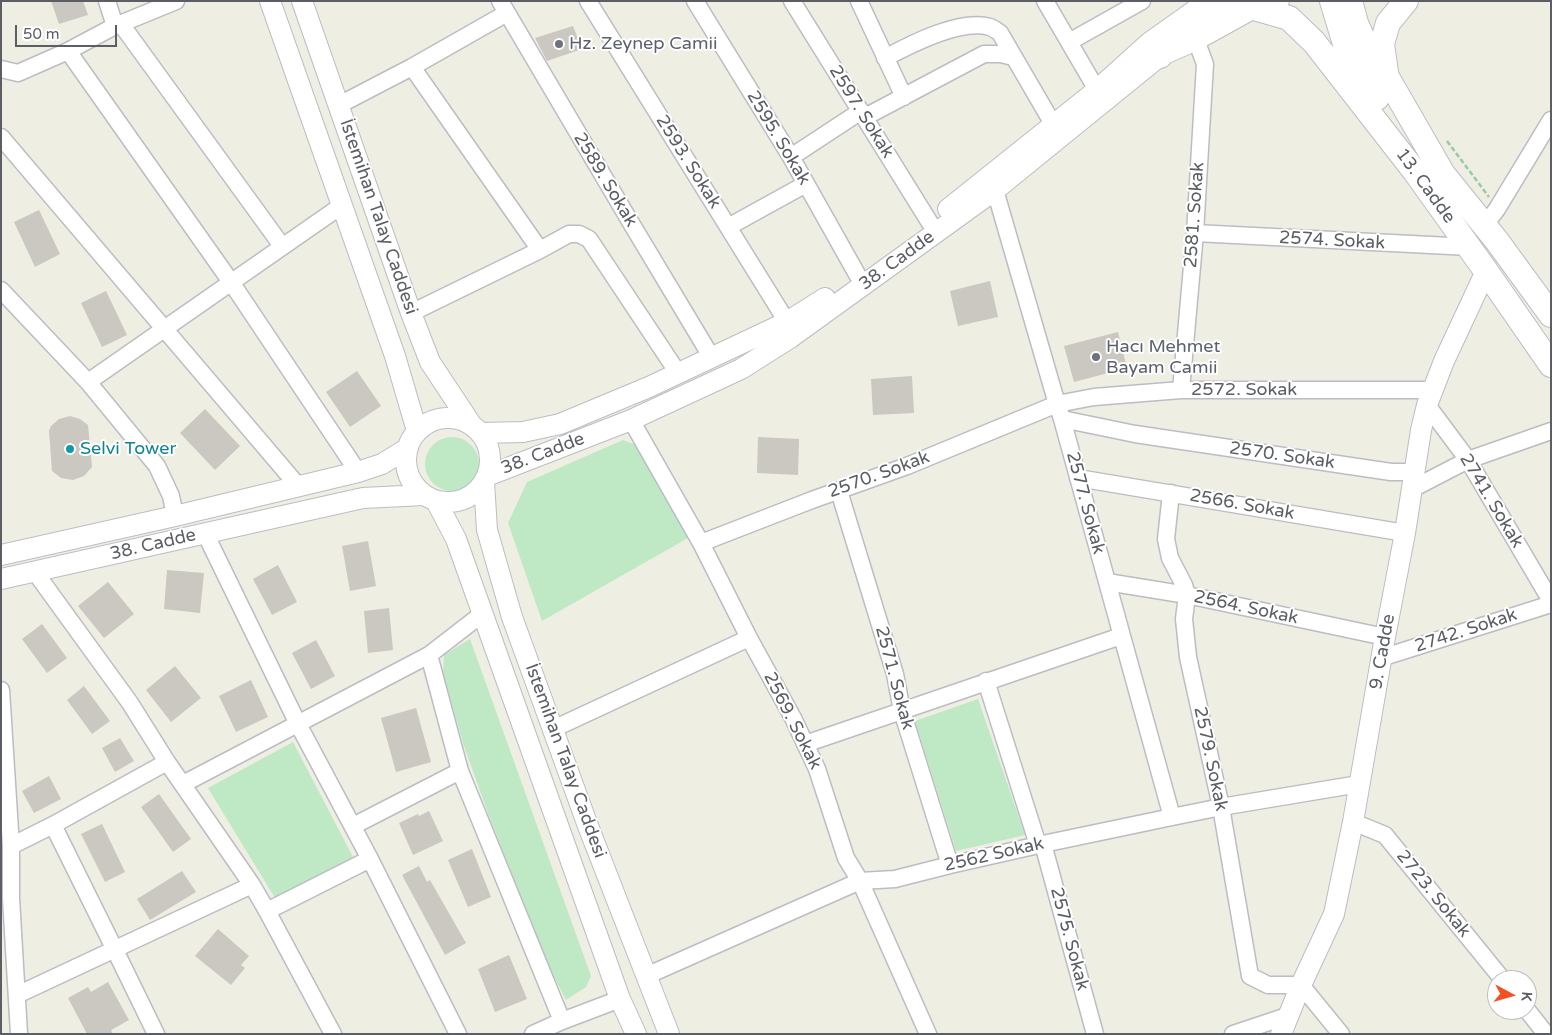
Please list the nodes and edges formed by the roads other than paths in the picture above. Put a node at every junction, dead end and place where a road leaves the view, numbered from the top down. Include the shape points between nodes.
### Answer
1 (107, 1) edge
2 (176, 1) edge
3 (270, 1) edge
4 (302, 1) edge
5 (588, 1) edge
6 (695, 1) edge
7 (792, 1) edge
8 (859, 1) edge
9 (1045, 1) edge
10 (1142, 1) edge
11 (1208, 1) edge
12 (1279, 1) edge
13 (1315, 1) edge
14 (1332, 1) edge
15 (1350, 1) edge
16 (1406, 1) edge
17 (1248, 5) edge
18 (504, 7) edge
19 (118, 25) junction
20 (1196, 40) junction
21 (1069, 42) junction
22 (68, 51) junction
23 (1160, 56) junction
24 (1013, 57) junction
25 (885, 58) junction
26 (1333, 65) junction
27 (412, 67) junction
28 (1, 69) edge
29 (1387, 77) junction
30 (1097, 90) junction
31 (904, 97) junction
32 (339, 105) junction
33 (863, 114) junction
34 (1551, 120) edge
35 (1053, 124) junction
36 (1, 137) edge
37 (791, 157) junction
38 (1443, 174) junction
39 (806, 184) junction
40 (995, 190) junction
41 (341, 206) junction
42 (1491, 217) junction
43 (930, 223) junction
44 (728, 227) junction
45 (1195, 233) junction
46 (282, 246) junction
47 (1470, 247) junction
48 (540, 250) junction
49 (1486, 271) junction
50 (858, 276) junction
51 (231, 282) junction
52 (1, 290) edge
53 (1548, 306) edge
54 (411, 313) junction
55 (787, 322) junction
56 (164, 329) junction
57 (712, 358) junction
58 (1551, 365) edge
59 (678, 373) junction
60 (88, 382) junction
61 (1181, 390) junction
62 (1430, 398) junction
63 (1059, 412) junction
64 (632, 420) junction
65 (476, 429) junction
66 (1551, 431) edge
67 (412, 440) junction
68 (1468, 460) junction
69 (358, 472) junction
70 (1078, 478) junction
71 (485, 479) junction
72 (1412, 481) junction
73 (299, 487) junction
74 (839, 490) junction
75 (1170, 493) junction
76 (430, 498) junction
77 (175, 516) junction
78 (205, 533) junction
79 (1405, 533) junction
80 (701, 543) junction
81 (1, 555) edge
82 (35, 572) junction
83 (1, 579) edge
84 (1107, 582) junction
85 (1187, 595) junction
86 (1551, 602) edge
87 (482, 614) junction
88 (1121, 636) junction
89 (1385, 636) junction
90 (748, 638) junction
91 (429, 654) junction
92 (1381, 658) junction
93 (986, 681) junction
94 (1, 690) edge
95 (902, 711) junction
96 (298, 724) junction
97 (553, 729) junction
98 (805, 744) junction
99 (167, 762) junction
100 (460, 771) junction
101 (182, 784) junction
102 (1359, 784) junction
103 (1221, 807) junction
104 (1172, 817) junction
105 (1352, 822) junction
106 (53, 825) junction
107 (353, 826) junction
108 (1041, 844) junction
109 (11, 846) junction
110 (370, 859) junction
111 (950, 865) junction
112 (860, 881) junction
113 (252, 885) junction
114 (6, 898) edge
115 (267, 911) junction
116 (116, 950) junction
117 (1495, 970) edge
118 (646, 976) junction
119 (1300, 985) junction
120 (17, 995) junction
121 (620, 998) junction
122 (1535, 1020) edge
123 (562, 1021) junction
124 (1284, 1025) edge
125 (18, 1034) edge
126 (156, 1034) edge
127 (333, 1034) edge
128 (458, 1034) edge
129 (533, 1034) edge
130 (636, 1034) edge
131 (669, 1034) edge
132 (928, 1034) edge
133 (1095, 1034) edge
134 (1233, 1034) edge
135 (1341, 1034) edge
136 (1546, 1034) edge

1 - 19 street
2 - 19 street
3 - 41 street, İstemihan Talay Caddesi
4 - 32 street, İstemihan Talay Caddesi
5 - 44 street, 2593. Sokak
6 - 37 street, 2595. Sokak
7 - 33 street, 2597. Sokak
8 - 25 street
9 - 21 street
10 - 21 street
11 - 30 street, 38. Cadde via 1149,43
12 - 17 street, 38. Cadde
13 - 26 main road, 13. Cadde
14 - 38 main road via 1346,44 1363,78 1424,161
15 - 29 main road, 13. Cadde via 1367,48
16 - 29 main road via 1388,23 1382,44
17 - 20 street, 38. Cadde
17 - 23 main road via 1212,14 1179,35
17 - 26 main road via 1288,18
18 - 27 street
18 - 57 street, 2589. Sokak
19 - 22 street
19 - 46 street
20 - 23 street, 38. Cadde
20 - 45 street, 2581. Sokak via 1205,64
21 - 30 street
22 - 28 street via 18,73
22 - 51 street
23 - 40 street, 38. Cadde
24 - 25 street via 1000,33 990,27 960,26
24 - 31 street via 984,54
24 - 35 street
25 - 31 street
26 - 47 main road, 13. Cadde
27 - 32 street
27 - 48 street
29 - 38 main road, 13. Cadde
30 - 35 street, 38. Cadde
31 - 33 street
32 - 54 street, İstemihan Talay Caddesi
33 - 37 street
33 - 43 street, 2597. Sokak
34 - 42 street
35 - 43 street, 38. Cadde
36 - 56 street
37 - 39 street, 2595. Sokak
38 - 42 main road, 13. Cadde
39 - 44 street
39 - 50 street, 2595. Sokak
40 - 63 street, 2577. Sokak
40 - 64 street, 38. Cadde via 790,338 741,368
41 - 46 street
41 - 67 street, İstemihan Talay Caddesi via 395,356
42 - 53 main road, 13. Cadde
43 - 50 street, 38. Cadde
44 - 55 street, 2593. Sokak
45 - 47 street, 2574. Sokak
45 - 61 street, 2581. Sokak
46 - 51 street
47 - 49 main road, 13. Cadde
48 - 54 street
48 - 59 street via 569,234 589,239
49 - 58 main road, 13. Cadde
49 - 62 street, 9. Cadde
50 - 55 street, 38. Cadde
51 - 56 street
51 - 69 street
52 - 60 street
54 - 65 street, İstemihan Talay Caddesi via 430,362
55 - 57 street, 38. Cadde
56 - 60 street
56 - 73 street
57 - 59 street, 38. Cadde
59 - 65 street, 38. Cadde via 560,424 523,432
60 - 77 street via 157,466 171,496
61 - 62 street, 2572. Sokak
61 - 63 street, 2572. Sokak via 1094,397
62 - 68 street, 2741. Sokak
62 - 72 street, 9. Cadde via 1420,430
63 - 70 street, 2577. Sokak
63 - 72 street, 2570. Sokak via 1144,435 1391,472
63 - 74 street, 2570. Sokak
64 - 71 street, 38. Cadde
64 - 80 street, 2569. Sokak
65 - 67 street via 460,420 437,419 426,424
65 - 71 street via 490,454
66 - 68 street
67 - 69 street, 38. Cadde via 382,464
67 - 76 street via 406,459 407,470 411,481
68 - 72 street
68 - 86 street, 2741. Sokak
69 - 73 street, 38. Cadde
70 - 75 street, 2566. Sokak
70 - 84 street, 2577. Sokak
71 - 76 street via 475,492 463,499 450,502
71 - 97 street, İstemihan Talay Caddesi via 487,530 512,618
72 - 79 street, 9. Cadde
73 - 77 street, 38. Cadde
74 - 80 street, 2570. Sokak
74 - 95 street, 2571. Sokak via 895,674
75 - 79 street, 2566. Sokak
75 - 85 street, 2579. Sokak via 1166,539 1170,558
76 - 78 street, 38. Cadde via 363,498
76 - 87 street, İstemihan Talay Caddesi via 456,538
77 - 81 street, 38. Cadde
78 - 82 street, 38. Cadde
78 - 96 street
79 - 89 street, 9. Cadde
80 - 90 street, 2569. Sokak
82 - 83 street, 38. Cadde
82 - 99 street via 130,703
84 - 85 street, 2564. Sokak
84 - 88 street, 2577. Sokak
85 - 89 street, 2564. Sokak
85 - 103 street, 2579. Sokak via 1184,619 1188,657
86 - 92 street, 2742. Sokak
87 - 91 street
87 - 121 street, İstemihan Talay Caddesi
88 - 93 street
88 - 104 street, 2577. Sokak
89 - 92 street, 9. Cadde
90 - 97 street
90 - 98 street, 2569. Sokak
91 - 96 street
91 - 100 street
92 - 102 street, 9. Cadde
93 - 95 street
93 - 108 street, 2575. Sokak
94 - 109 street
95 - 98 street
95 - 111 street, 2571. Sokak
96 - 101 street
96 - 107 street
97 - 118 street, İstemihan Talay Caddesi
98 - 112 street, 2569. Sokak via 818,769 846,858
99 - 101 street
99 - 106 street
100 - 107 street
100 - 123 street
101 - 113 street
102 - 103 street, 2562 Sokak
102 - 105 street, 9. Cadde
103 - 104 street, 2562 Sokak
103 - 119 street, 2579. Sokak via 1250,976 1268,985
104 - 108 street, 2562 Sokak
105 - 117 street, 2723. Sokak via 1385,835
105 - 119 street, 9. Cadde via 1334,914
106 - 109 street
106 - 116 street
107 - 110 street
108 - 111 street, 2562 Sokak
108 - 133 street, 2575. Sokak
109 - 114 street
110 - 115 street
110 - 128 street
111 - 112 street, 2562 Sokak via 895,880
112 - 118 street, 2562 Sokak
112 - 132 street, 2569. Sokak
113 - 115 street
113 - 116 street
114 - 120 street
115 - 127 street
116 - 120 street
116 - 126 street
118 - 131 street, İstemihan Talay Caddesi
119 - 124 street, 9. Cadde
119 - 135 street
120 - 125 street
121 - 123 street
121 - 130 street, İstemihan Talay Caddesi
122 - 136 street
123 - 129 street
124 - 134 street

